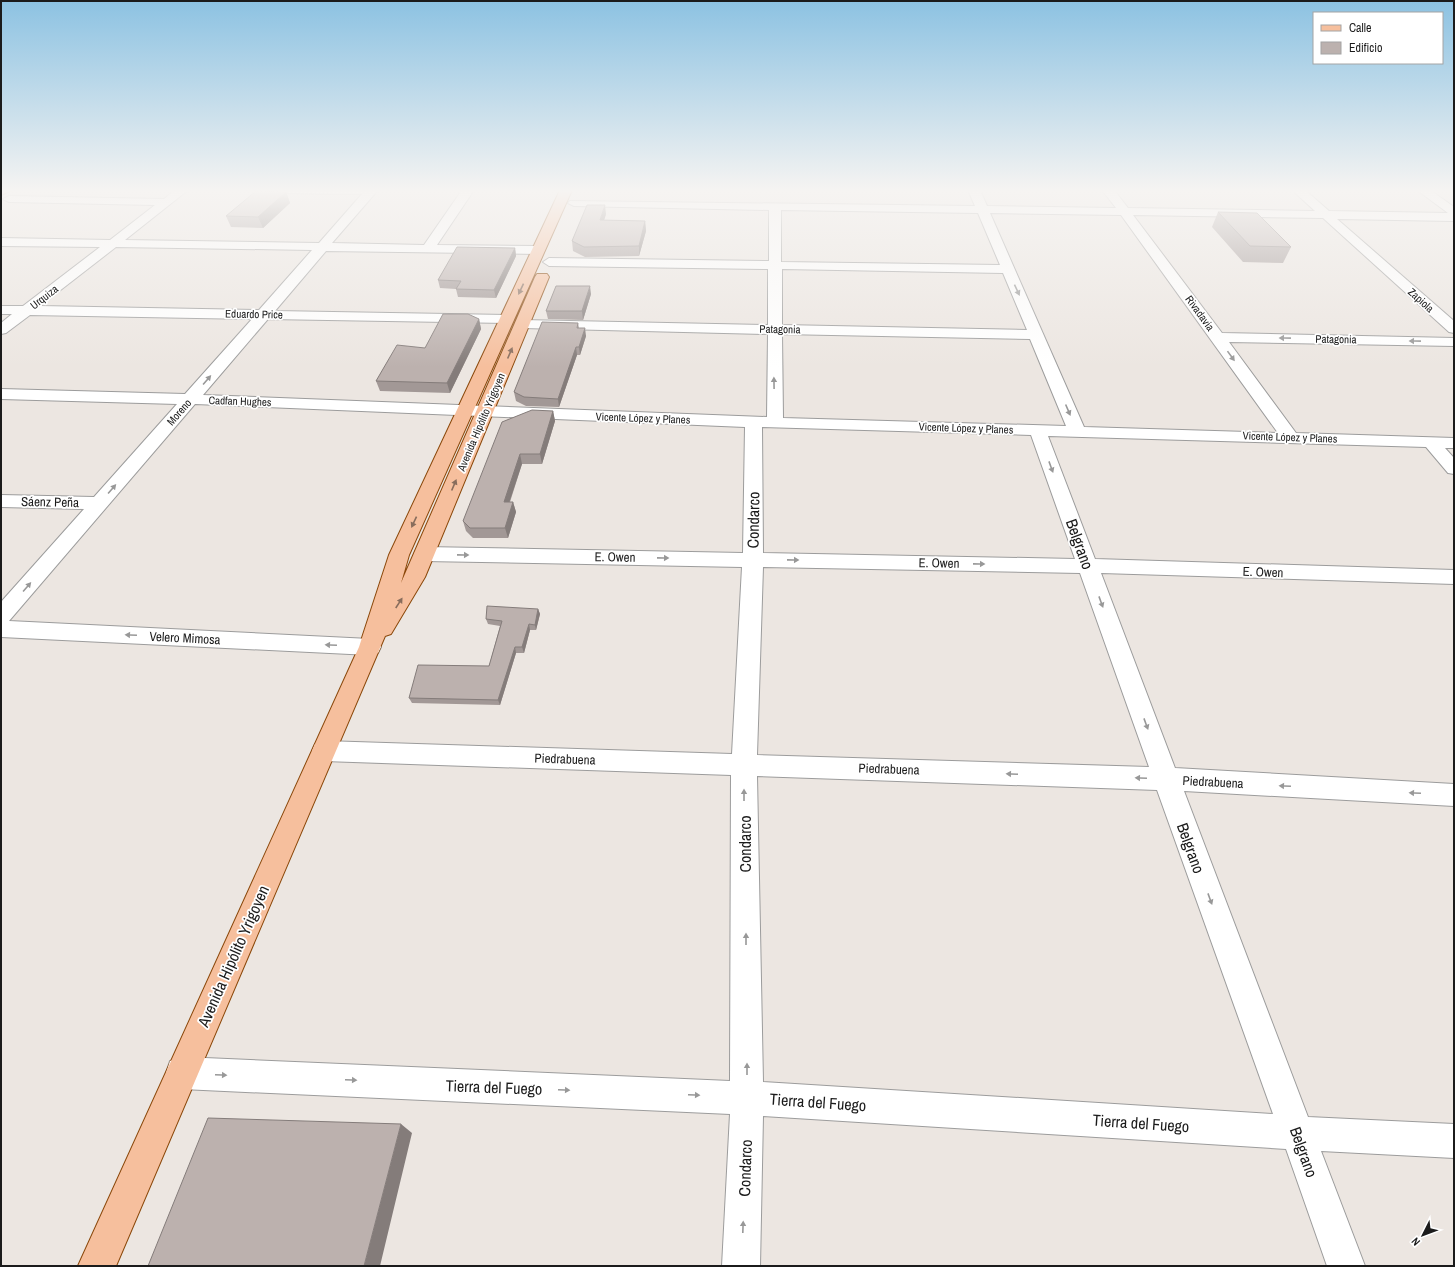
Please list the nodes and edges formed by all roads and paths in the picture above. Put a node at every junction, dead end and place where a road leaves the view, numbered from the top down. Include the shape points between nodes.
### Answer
1 (107, 249) edge
2 (320, 249) edge
3 (444, 249) edge
4 (547, 249) edge
5 (774, 249) edge
6 (999, 249) edge
7 (1152, 249) edge
8 (1365, 249) edge
9 (544, 256) junction
10 (774, 265) junction
11 (1007, 269) junction
12 (1, 310) edge
13 (28, 311) junction
14 (264, 314) junction
15 (515, 321) junction
16 (774, 329) junction
17 (1, 330) edge
18 (1454, 330) edge
19 (1037, 335) junction
20 (1217, 337) junction
21 (1454, 342) edge
22 (1, 394) edge
23 (190, 399) junction
24 (476, 411) junction
25 (765, 422) junction
26 (1038, 430) junction
27 (1077, 431) junction
28 (1290, 437) junction
29 (1431, 442) junction
30 (1454, 443) edge
31 (1454, 469) edge
32 (1, 501) edge
33 (100, 503) junction
34 (424, 554) junction
35 (753, 559) junction
36 (1088, 566) junction
37 (1454, 578) edge
38 (1, 616) edge
39 (1, 629) edge
40 (370, 647) junction
41 (324, 752) junction
42 (744, 764) junction
43 (1166, 779) junction
44 (1454, 795) edge
45 (182, 1073) junction
46 (747, 1098) junction
47 (1296, 1133) junction
48 (1454, 1141) edge
49 (97, 1266) edge
50 (741, 1266) edge
51 (1346, 1266) edge

1 - 13 street, Urquiza
2 - 14 street, Moreno
3 - 9 street
4 - 9 main road, Avenida Hipólito Yrigoyen
5 - 10 street, Condarco
6 - 11 street
7 - 20 street, Rivadavia
8 - 18 street, Zapiola
9 - 10 street
9 - 15 main road, Avenida Hipólito Yrigoyen
10 - 11 street
10 - 16 street, Condarco
11 -> 19 street
12 - 13 street, Eduardo Price
13 - 14 street, Eduardo Price
13 - 17 street, Urquiza
14 - 15 street, Eduardo Price
23 -> 14 street, Moreno
15 - 16 street, Patagonia
15 - 24 main road, Avenida Hipólito Yrigoyen
16 - 19 street, Patagonia
25 -> 16 street, Condarco
19 -> 27 street
21 -> 20 street, Patagonia
20 -> 28 street, Rivadavia
22 - 23 street, Cadfan Hughes
23 - 24 street, Cadfan Hughes
33 -> 23 street, Moreno
24 - 25 street, Vicente López y Planes
34 -> 24 main road, Avenida Hipólito Yrigoyen
24 -> 40 main road, Avenida Hipólito Yrigoyen via 399,555
25 - 26 street, Vicente López y Planes
25 - 35 street, Condarco
26 - 27 street, Vicente López y Planes
26 -> 36 street, Belgrano
27 - 28 street, Vicente López y Planes
28 - 29 street, Vicente López y Planes
29 - 30 street, Vicente López y Planes
29 - 31 street
32 - 33 street, Sáenz Peña
38 -> 33 street, Moreno
34 -> 35 street, E. Owen
40 -> 34 main road, Avenida Hipólito Yrigoyen via 407,591
35 -> 36 street, E. Owen
35 - 42 street, Condarco
36 - 37 street, E. Owen
36 -> 43 street, Belgrano
40 -> 39 street, Velero Mimosa
40 - 41 main road, Avenida Hipólito Yrigoyen
41 - 42 street, Piedrabuena
41 - 45 main road, Avenida Hipólito Yrigoyen
43 -> 42 street, Piedrabuena
46 -> 42 street, Condarco
44 -> 43 street, Piedrabuena
43 -> 47 street, Belgrano
45 -> 46 street, Tierra del Fuego
45 - 49 main road, Avenida Hipólito Yrigoyen
46 - 47 street, Tierra del Fuego
50 -> 46 street, Condarco
47 - 48 street, Tierra del Fuego
47 - 51 street, Belgrano

